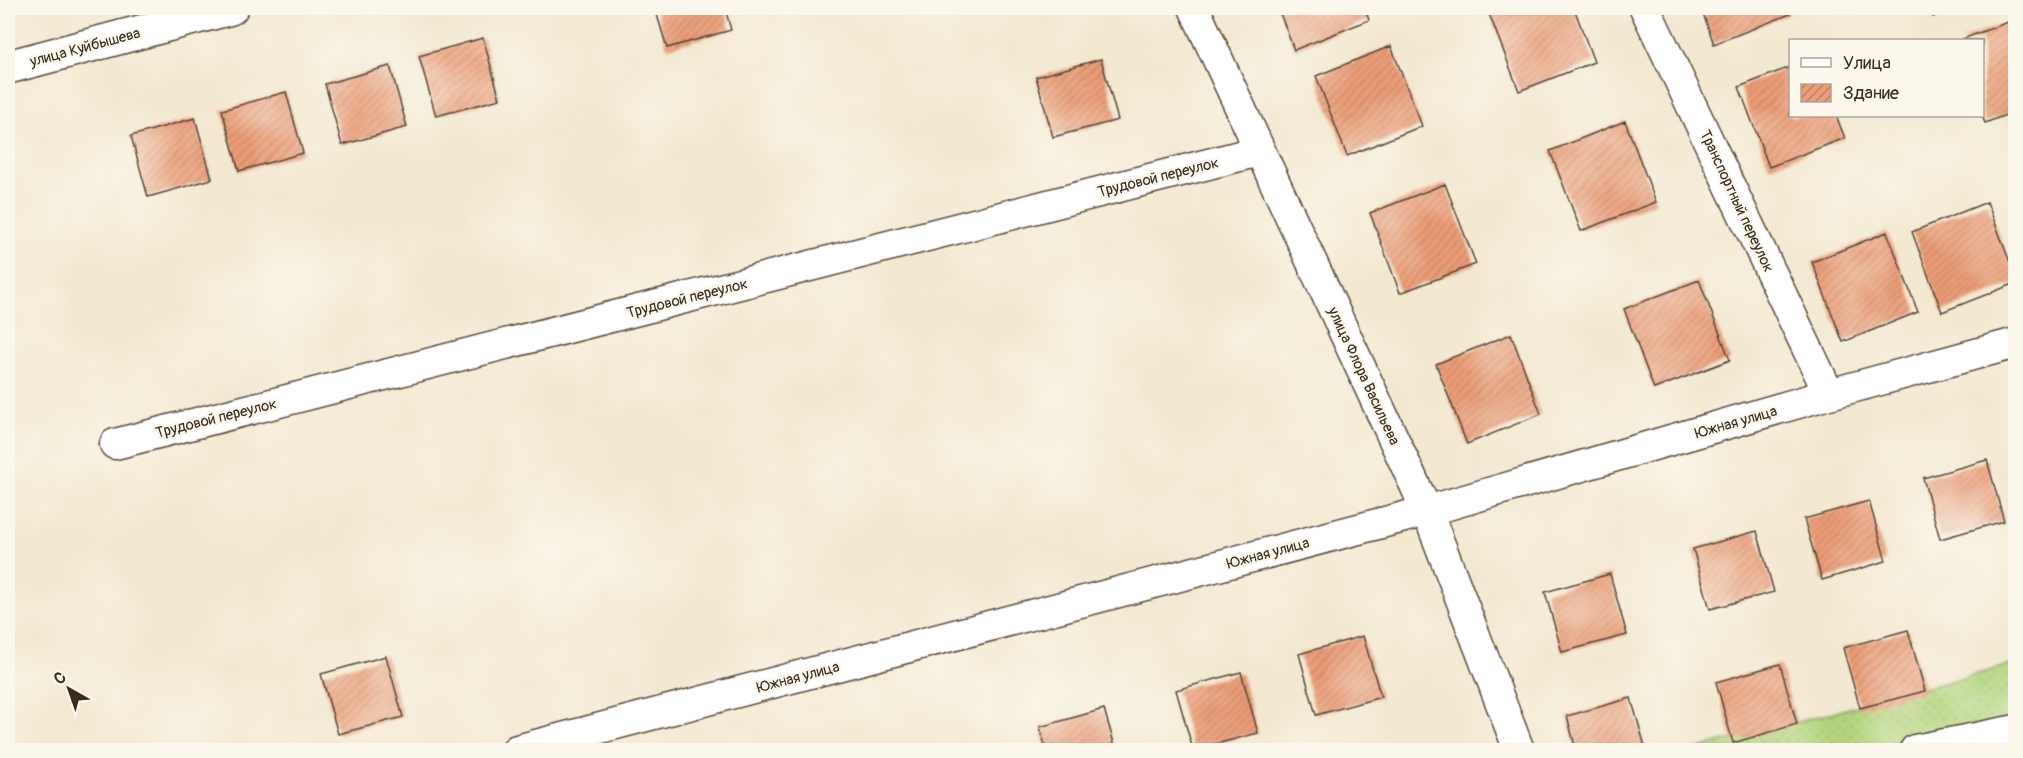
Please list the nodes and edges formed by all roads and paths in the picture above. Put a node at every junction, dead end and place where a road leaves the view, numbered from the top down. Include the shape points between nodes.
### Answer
1 (231, 8) edge
2 (1194, 8) edge
3 (1645, 8) edge
4 (8, 67) edge
5 (1259, 152) junction
6 (2016, 343) edge
7 (1829, 394) junction
8 (115, 444) dead end
9 (1427, 511) junction
10 (2016, 730) edge
11 (517, 750) edge
12 (1519, 750) edge
13 (1915, 750) edge

1 - 4 street, улица Куйбышева
2 - 5 street, улица Флора Васильева
3 - 7 street, Транспортный переулок
5 - 8 street, Трудовой переулок
5 - 9 street, улица Флора Васильева
6 - 7 street, Южная улица
7 - 9 street, Южная улица
9 - 11 street, Южная улица
9 - 12 street, улица Флора Васильева
10 - 13 street

